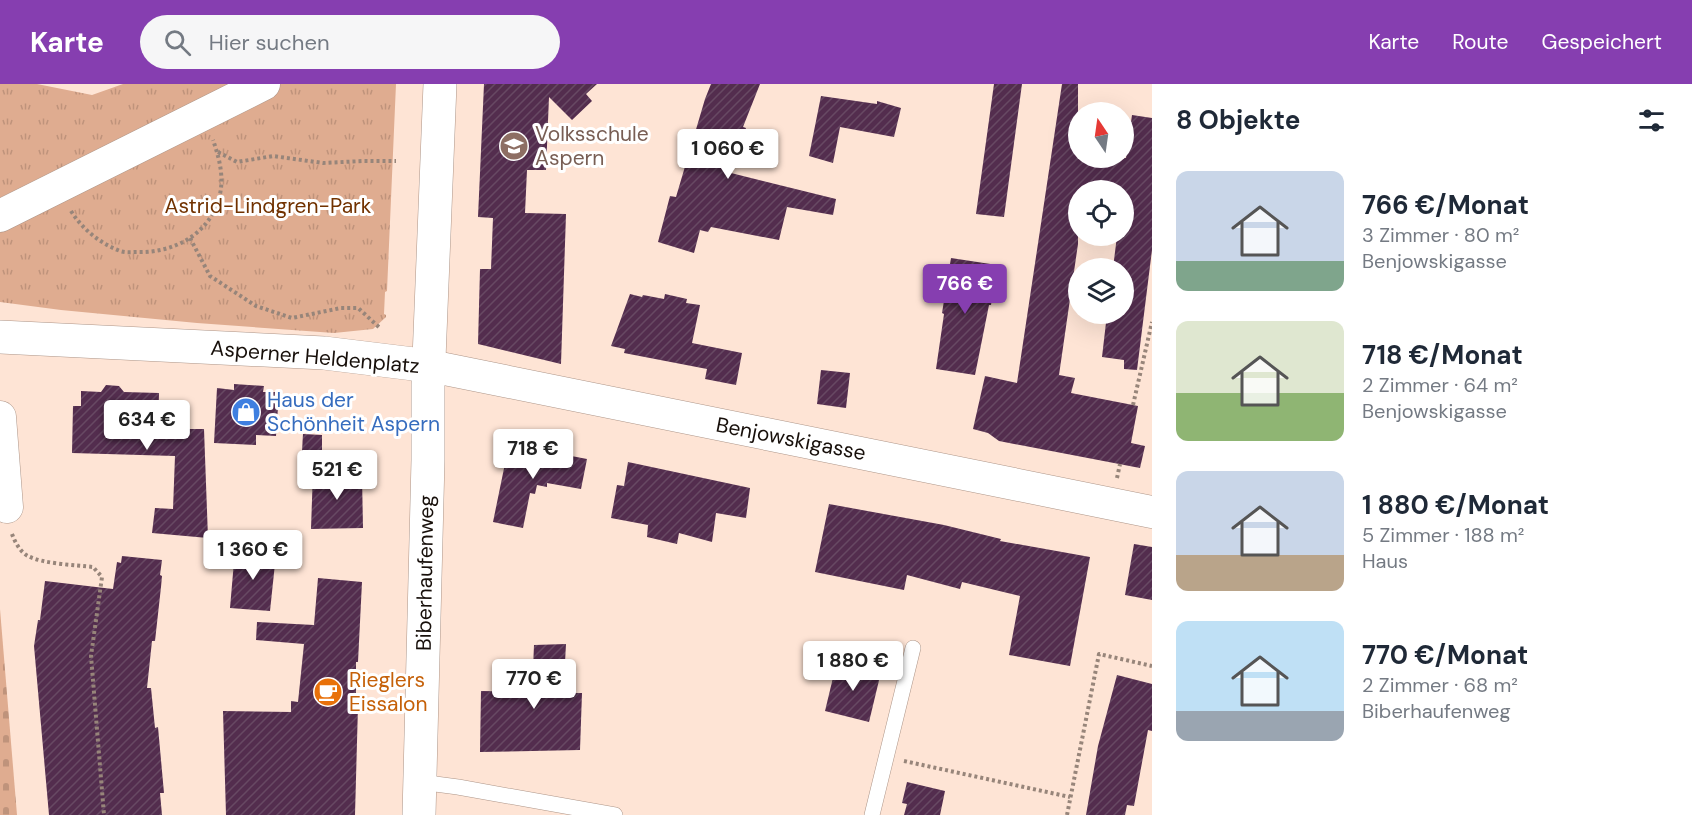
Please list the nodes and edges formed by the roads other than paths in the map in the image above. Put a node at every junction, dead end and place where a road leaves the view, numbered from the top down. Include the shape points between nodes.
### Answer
1 (264, 84) edge
2 (441, 84) edge
3 (0, 216) edge
4 (0, 316) edge
5 (0, 337) edge
6 (98, 343) junction
7 (430, 366) junction
8 (0, 417) edge
9 (7, 507) road end
10 (1152, 512) edge
11 (913, 648) dead end
12 (420, 782) junction
13 (419, 815) edge
14 (615, 815) edge
15 (873, 815) edge

1 - 3 street
2 - 7 main road, Asperner Heldenplatz
4 - 6 main road, Asperner Heldenplatz via 56,324
5 - 6 main road, Asperner Heldenplatz
6 - 7 main road, Asperner Heldenplatz via 324,353
7 - 10 street, Benjowskigasse
7 - 12 main road, Biberhaufenweg
8 - 9 street
11 - 15 lane
12 - 13 main road, Biberhaufenweg
12 - 14 lane

